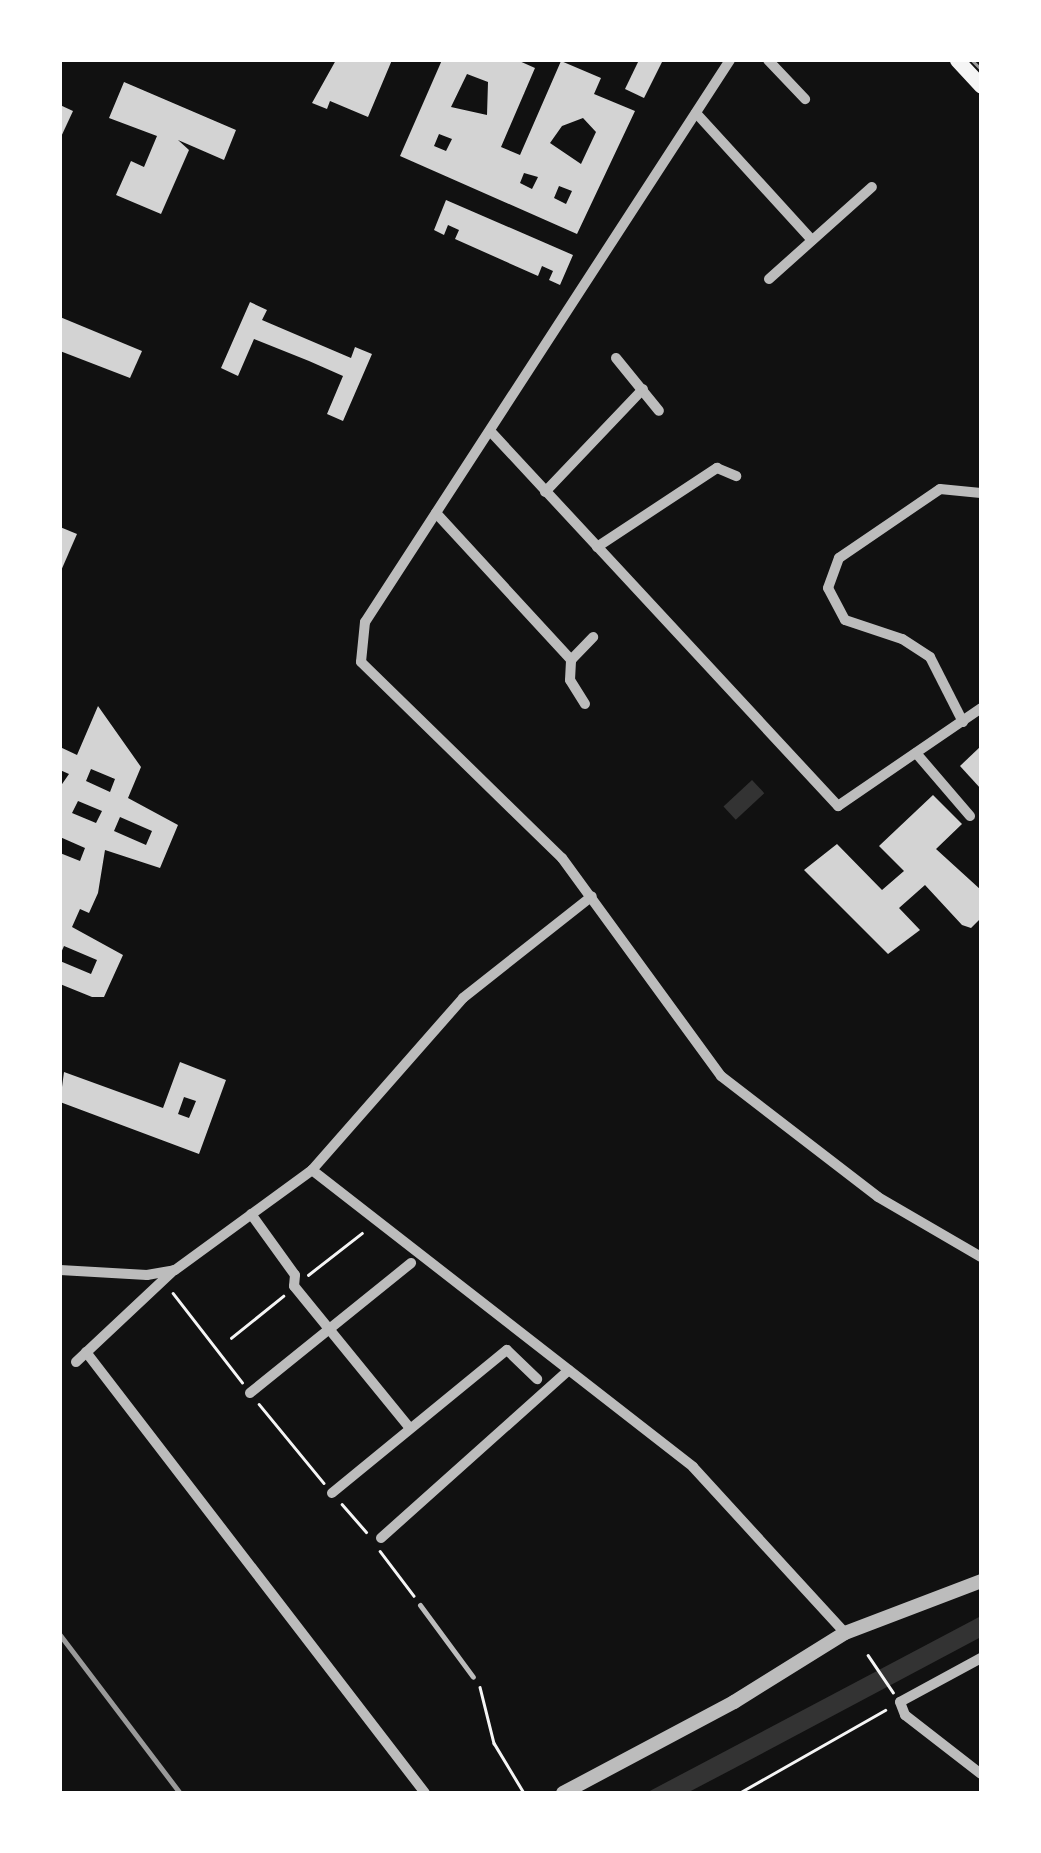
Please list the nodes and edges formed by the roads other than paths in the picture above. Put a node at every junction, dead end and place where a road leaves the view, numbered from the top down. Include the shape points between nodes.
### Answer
1 (730, 60) edge
2 (768, 60) edge
3 (956, 60) edge
4 (981, 86) edge
5 (805, 99) dead end
6 (696, 113) junction
7 (872, 187) dead end
8 (812, 240) junction
9 (769, 279) dead end
10 (616, 358) dead end
11 (643, 389) junction
12 (659, 412) dead end
13 (492, 433) junction
14 (736, 476) dead end
15 (545, 492) junction
16 (981, 493) edge
17 (436, 513) junction
18 (597, 546) junction
19 (593, 637) dead end
20 (570, 660) junction
21 (586, 704) dead end
22 (981, 708) edge
23 (963, 722) junction
24 (916, 753) junction
25 (970, 816) dead end
26 (592, 896) junction
27 (312, 1170) junction
28 (251, 1214) junction
29 (981, 1258) edge
30 (411, 1264) dead end
31 (60, 1270) edge
32 (175, 1270) junction
33 (328, 1329) junction
34 (86, 1352) junction
35 (76, 1362) dead end
36 (569, 1370) junction
37 (537, 1379) dead end
38 (250, 1393) road end
39 (410, 1428) junction
40 (332, 1493) road end
41 (381, 1538) dead end
42 (981, 1582) edge
43 (420, 1605) road end
44 (844, 1633) junction
45 (981, 1658) edge
46 (474, 1678) road end
47 (981, 1774) edge
48 (425, 1793) edge
49 (562, 1793) edge

1 - 6 street
2 - 5 street
3 - 4 main road
6 - 8 street
6 - 13 street
7 - 8 street
8 - 9 street
10 - 11 street
11 - 12 street
11 - 15 street
13 - 15 street
13 - 17 street
14 - 18 street via 718,468
15 - 18 street
16 - 23 street via 940,489 839,558 828,588 845,620 902,639 930,657
17 - 20 street
17 - 26 street via 365,622 361,662 525,819
18 - 24 street via 838,806
19 - 20 street
20 - 21 street via 570,680
22 - 23 street
23 - 24 street
24 - 25 street
26 - 27 street via 464,998
26 - 29 street via 721,1076 878,1197
27 - 28 street
27 - 36 street
28 - 32 street
28 - 33 street
30 - 33 street
31 - 32 street
32 - 34 street
33 - 38 street
33 - 39 street
34 - 35 street
34 - 48 street
36 - 41 street
36 - 44 street via 693,1467
37 - 39 street via 507,1350
39 - 40 street
42 - 44 street
43 - 46 lane
44 - 49 street via 734,1702
45 - 47 street via 900,1702 905,1715

